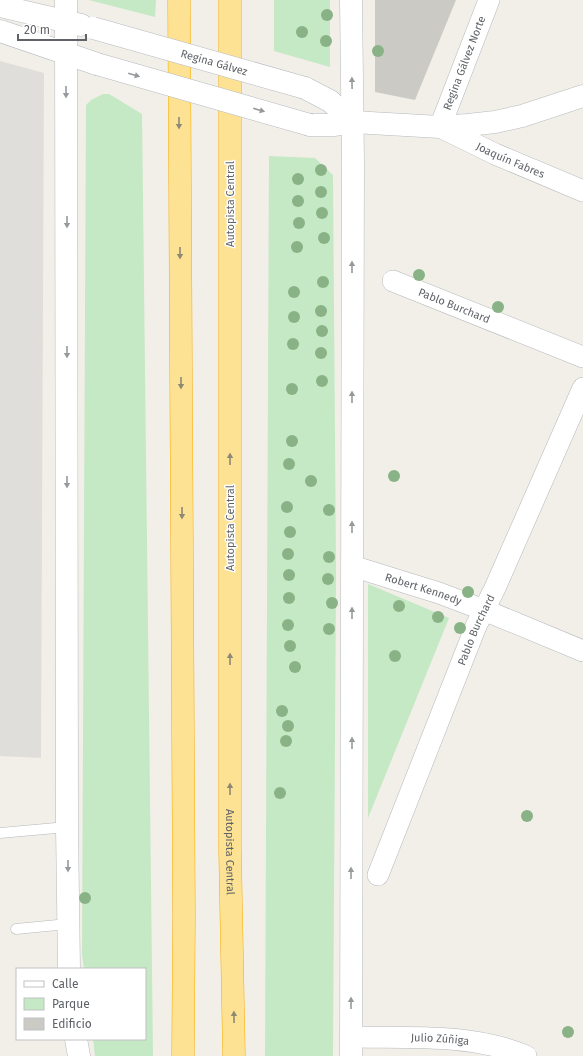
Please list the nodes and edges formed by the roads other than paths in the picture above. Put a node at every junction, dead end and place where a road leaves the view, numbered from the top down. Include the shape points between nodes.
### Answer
1 (66, 0) edge
2 (179, 0) edge
3 (230, 0) edge
4 (351, 0) edge
5 (489, 0) edge
6 (0, 6) edge
7 (66, 22) junction
8 (0, 31) edge
9 (67, 53) junction
10 (583, 96) edge
11 (353, 122) junction
12 (440, 127) junction
13 (583, 191) edge
14 (393, 281) dead end
15 (583, 357) edge
16 (583, 388) edge
17 (352, 566) junction
18 (484, 610) junction
19 (583, 651) edge
20 (67, 826) junction
21 (0, 833) edge
22 (378, 875) dead end
23 (68, 924) junction
24 (16, 929) dead end
25 (69, 968) edge
26 (76, 1040) edge
27 (351, 1047) edge
28 (79, 1056) edge
29 (183, 1056) edge
30 (234, 1056) edge
31 (526, 1056) edge

1 - 7 main road
2 -> 29 highway
30 -> 3 highway, Autopista Central via 230,850
11 -> 4 main road
5 - 12 street, Regina Gálvez Norte
6 - 7 main road, Regina Gálvez
7 - 9 main road
7 - 11 main road, Regina Gálvez, bridge via 305,88 330,101
8 - 9 main road
9 -> 11 main road, bridge via 96,64 310,125 335,126
9 -> 20 main road
10 - 12 main road via 522,116 475,125
11 - 12 main road
17 -> 11 main road
12 - 13 street, Joaquín Fabres via 494,154
14 - 15 street, Pablo Burchard
16 - 18 street, Pablo Burchard
17 - 18 street, Robert Kennedy
27 -> 17 main road
18 - 19 street, Robert Kennedy
18 - 22 street, Pablo Burchard
20 - 21 lane
20 -> 23 main road
23 - 24 lane
23 - 25 main road
26 - 28 main road
27 - 31 street, Julio Zúñiga via 468,1040

